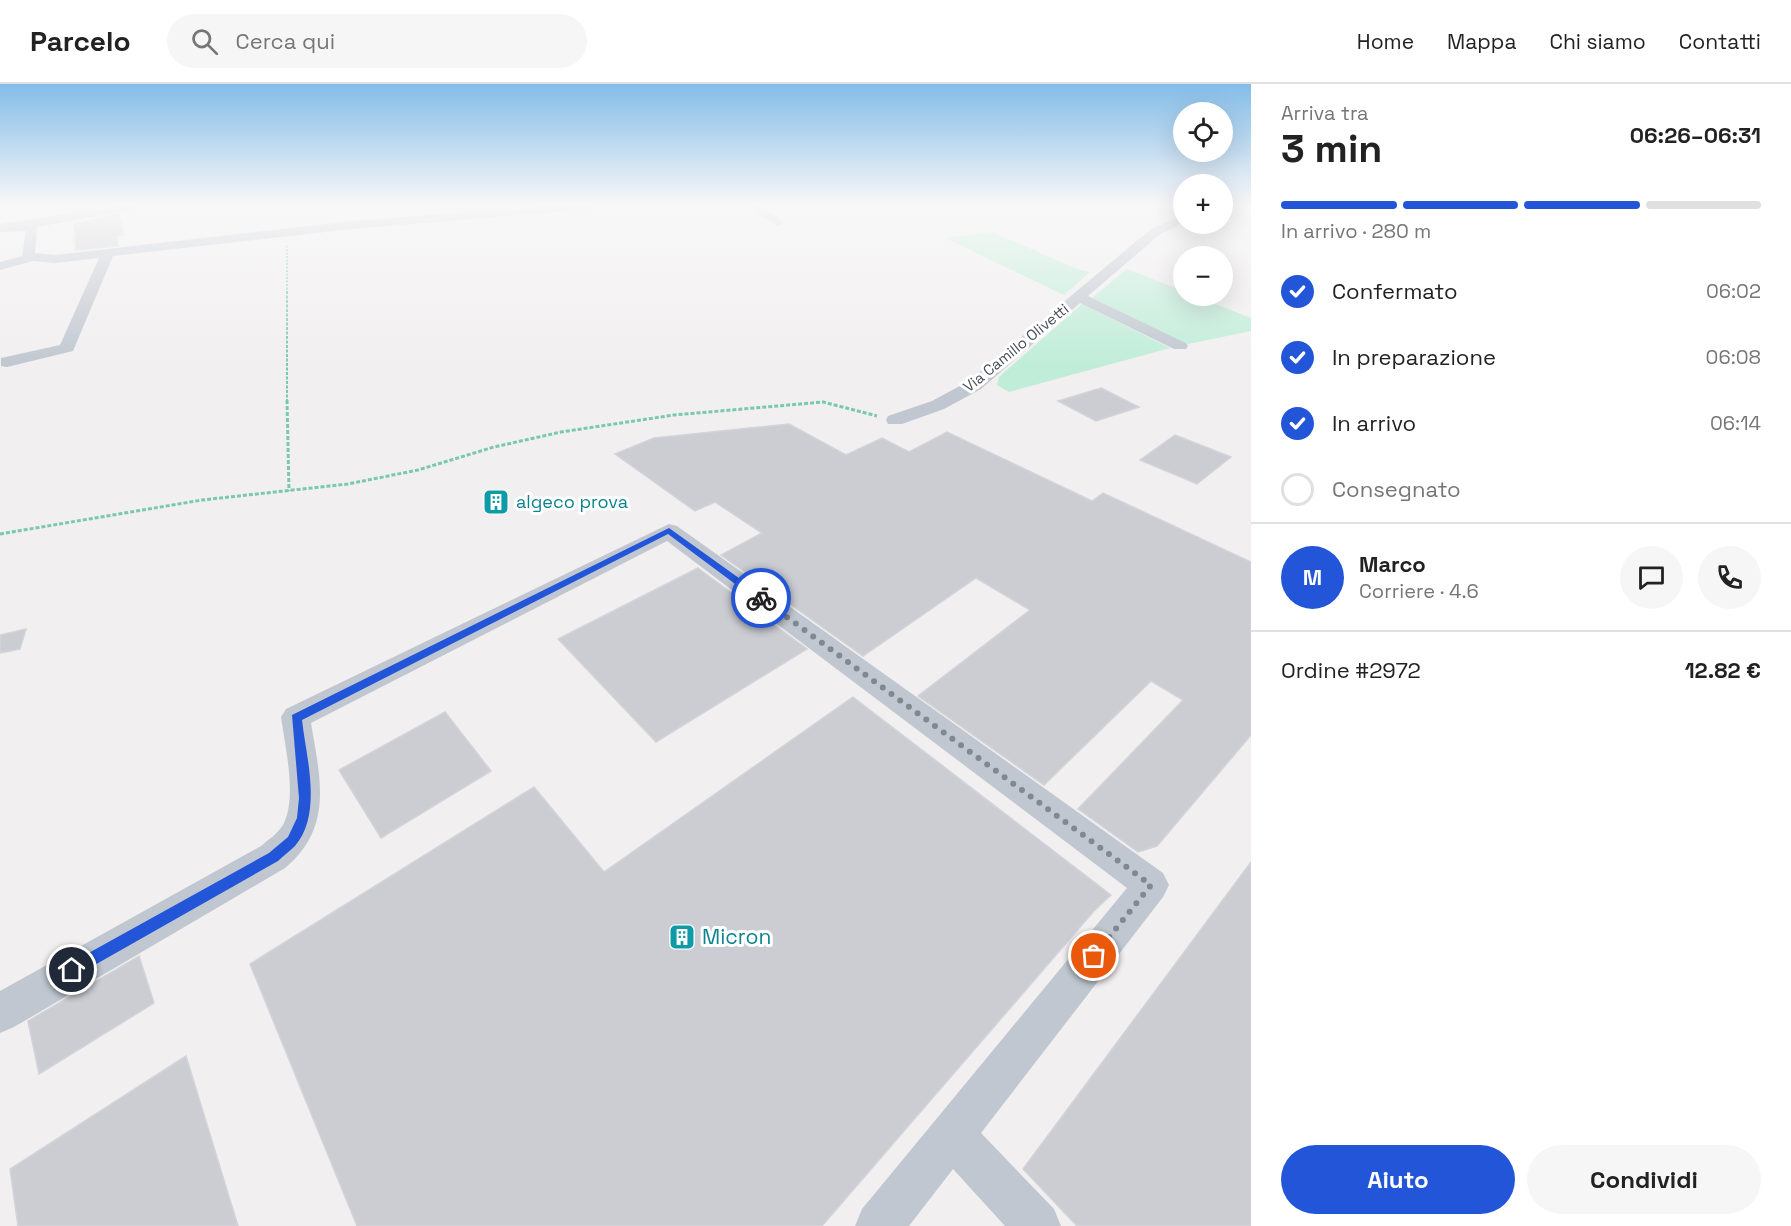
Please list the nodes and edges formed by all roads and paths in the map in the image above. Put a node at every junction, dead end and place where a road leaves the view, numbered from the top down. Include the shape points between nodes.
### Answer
1 (23, 259) edge
2 (60, 259) edge
3 (105, 259) edge
4 (287, 259) edge
5 (1123, 259) edge
6 (0, 267) edge
7 (1078, 297) junction
8 (1179, 346) dead end
9 (7, 362) dead end
10 (895, 420) joint
11 (290, 491) junction
12 (0, 534) edge
13 (0, 1012) edge
14 (952, 1135) junction
15 (879, 1226) edge
16 (1037, 1226) edge

1 - 6 street
2 - 6 street
3 - 9 street via 67,348
4 - 11 path
5 - 7 street, Via Camillo Olivetti
7 - 8 street
7 - 10 street, Via Camillo Olivetti via 975,385 938,405
10 - 11 path via 823,402 674,416 561,432 418,470
11 - 12 path via 202,500
13 - 14 street via 273,857 292,840 303,819 305,798 296,717 669,531 1151,885
14 - 15 street
14 - 16 street

